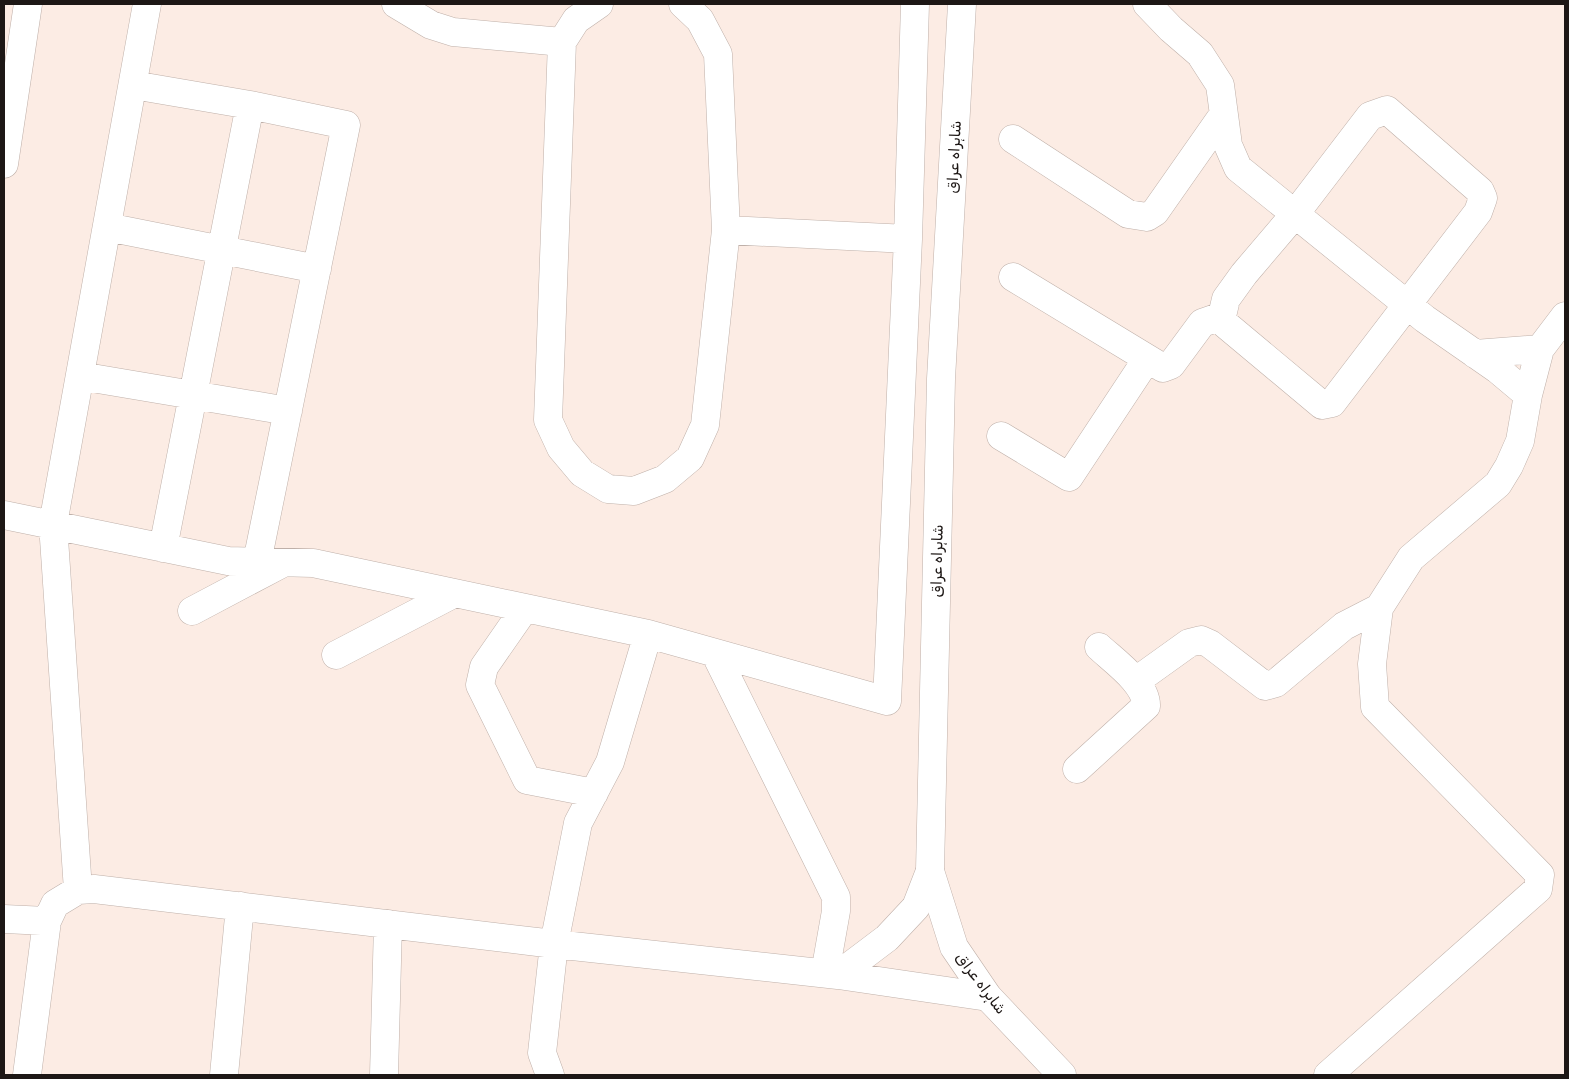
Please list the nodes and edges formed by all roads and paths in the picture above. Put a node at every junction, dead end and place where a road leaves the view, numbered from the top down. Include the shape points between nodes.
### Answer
1 (28, 4) edge
2 (147, 4) edge
3 (396, 4) edge
4 (599, 4) edge
5 (683, 4) edge
6 (915, 4) edge
7 (962, 4) edge
8 (1146, 4) edge
9 (562, 42) junction
10 (133, 85) junction
11 (250, 105) junction
12 (1223, 115) junction
13 (1013, 139) dead end
14 (4, 164) edge
15 (1295, 214) junction
16 (107, 227) junction
17 (726, 230) junction
18 (908, 239) junction
19 (222, 250) junction
20 (317, 269) junction
21 (1013, 276) dead end
22 (1407, 304) junction
23 (1222, 316) junction
24 (1565, 316) edge
25 (1540, 349) junction
26 (1475, 354) junction
27 (1147, 359) junction
28 (80, 376) junction
29 (1528, 395) junction
30 (192, 396) junction
31 (288, 411) junction
32 (1001, 436) dead end
33 (4, 515) edge
34 (53, 524) junction
35 (162, 548) junction
36 (258, 562) junction
37 (285, 562) junction
38 (456, 593) junction
39 (525, 608) junction
40 (1378, 608) junction
41 (192, 611) dead end
42 (648, 634) junction
43 (1099, 648) dead end
44 (716, 653) junction
45 (336, 655) dead end
46 (1136, 681) junction
47 (1077, 769) dead end
48 (594, 793) junction
49 (930, 871) junction
50 (78, 890) junction
51 (240, 906) junction
52 (4, 919) edge
53 (47, 921) junction
54 (388, 924) junction
55 (554, 944) junction
56 (831, 974) junction
57 (988, 997) junction
58 (27, 1075) edge
59 (224, 1075) edge
60 (384, 1075) edge
61 (550, 1075) edge
62 (1062, 1075) edge
63 (1328, 1075) edge

1 - 14 street
2 - 10 street
3 - 9 street via 431,25 453,32
4 - 9 street via 576,20
5 - 17 street via 700,20 718,54
6 - 18 street
7 - 49 street, شاہراہ عراق via 941,379
8 - 12 street via 1208,64 1220,85
9 - 17 street via 548,420 561,448 582,473 608,489 634,491 665,479 690,458 705,425
10 - 11 street
10 - 16 street
11 - 19 street
11 - 20 street via 346,125
12 - 13 street via 1156,212 1147,217 1128,214
12 - 15 street via 1228,145 1238,168
15 - 22 street
15 - 22 street via 1370,116 1387,110 1480,191 1482,198 1478,212
15 - 23 street via 1235,287 1226,300
16 - 19 street
16 - 28 street
17 - 18 street
18 - 44 street via 887,701
19 - 20 street
19 - 30 street
20 - 31 street
21 - 27 street
22 - 23 street via 1332,403 1322,405 1225,324
22 - 26 street
23 - 27 street via 1202,323 1170,365 1163,368
24 - 25 street
25 - 26 street
25 - 29 street
26 - 29 street
27 - 32 street via 1069,477
28 - 30 street
28 - 34 street
29 - 40 street via 1520,441 1498,484 1411,558
30 - 31 street
30 - 35 street
31 - 36 street
33 - 34 street
34 - 35 street
34 - 50 street
35 - 36 street via 228,561
36 - 37 street
37 - 38 street via 313,563
37 - 41 street
38 - 39 street
38 - 45 street
39 - 42 street
39 - 48 street via 484,667 480,685 527,780
40 - 46 street via 1344,626 1276,683 1265,686 1202,640 1189,643
40 - 63 street via 1372,664 1375,706 1540,875 1538,888
42 - 44 street
42 - 48 street via 616,747
43 - 46 street
44 - 56 street via 836,897
46 - 47 street via 1146,706
48 - 55 street via 578,823
49 - 56 street via 916,907 887,938
49 - 57 street, شاہراہ عراق via 954,947
50 - 51 street via 94,889
50 - 53 street via 55,904
51 - 54 street
51 - 59 street
52 - 53 street
53 - 58 street
54 - 55 street
54 - 60 street
55 - 56 street
55 - 61 street via 542,1053
56 - 57 street
57 - 62 street, شاہراہ عراق

